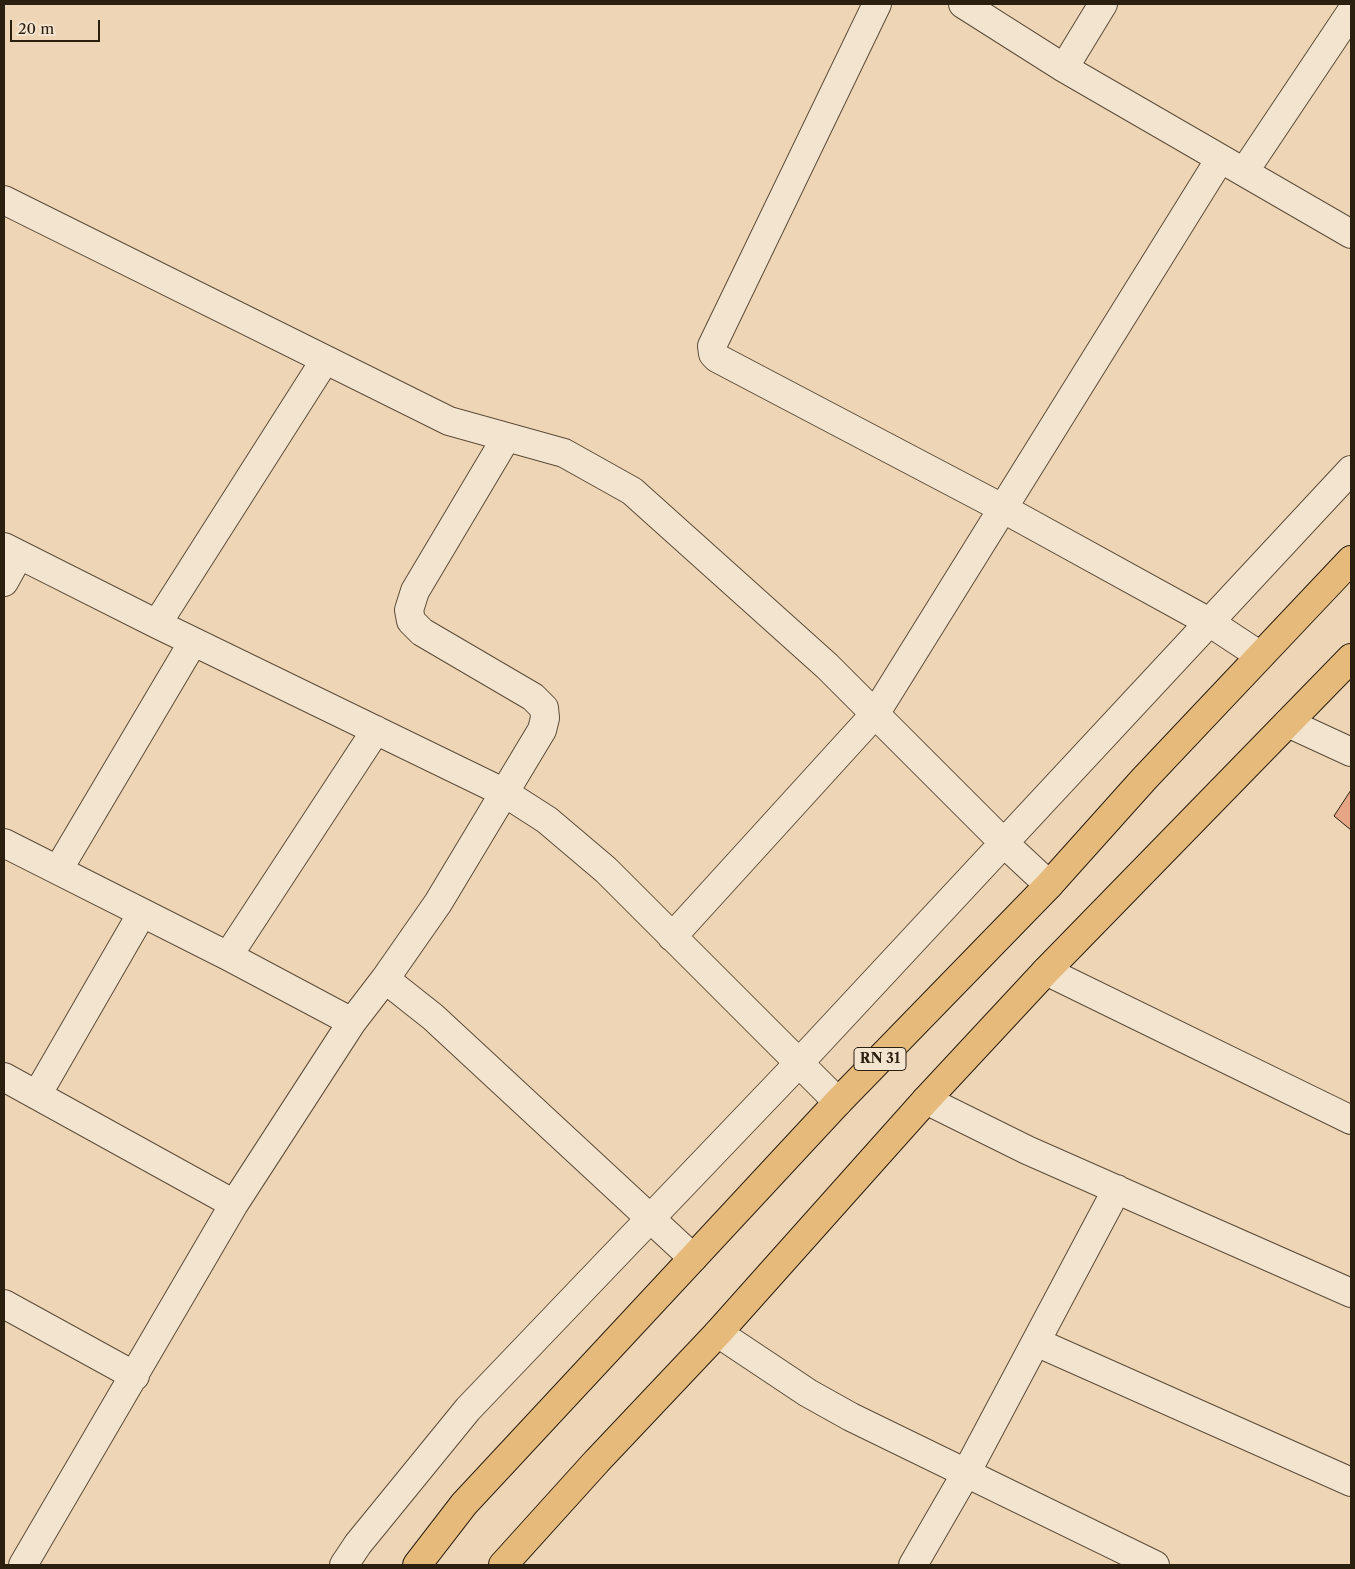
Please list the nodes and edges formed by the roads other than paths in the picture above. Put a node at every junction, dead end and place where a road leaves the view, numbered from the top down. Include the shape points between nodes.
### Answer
1 (877, 4) edge
2 (963, 4) edge
3 (1103, 4) edge
4 (1351, 12) edge
5 (1064, 68) junction
6 (1220, 159) junction
7 (1244, 172) junction
8 (4, 200) edge
9 (1351, 234) edge
10 (325, 360) junction
11 (506, 438) junction
12 (1351, 470) edge
13 (1002, 508) junction
14 (12, 551) edge
15 (1351, 560) edge
16 (4, 582) edge
17 (1210, 622) junction
18 (157, 624) junction
19 (193, 642) junction
20 (1259, 655) junction
21 (1351, 658) edge
22 (875, 714) junction
23 (1288, 723) junction
24 (376, 730) junction
25 (1351, 752) edge
26 (505, 793) junction
27 (4, 842) edge
28 (1004, 844) junction
29 (58, 870) junction
30 (1049, 885) junction
31 (142, 913) junction
32 (672, 937) junction
33 (228, 956) junction
34 (1046, 971) junction
35 (385, 979) junction
36 (352, 1022) junction
37 (798, 1064) junction
38 (4, 1077) edge
39 (37, 1095) junction
40 (926, 1100) junction
41 (838, 1102) junction
42 (1351, 1120) edge
43 (1117, 1190) junction
44 (234, 1204) junction
45 (651, 1218) junction
46 (692, 1258) junction
47 (1351, 1293) edge
48 (4, 1304) edge
49 (718, 1333) junction
50 (1036, 1342) junction
51 (135, 1376) junction
52 (965, 1474) junction
53 (1351, 1482) edge
54 (23, 1565) edge
55 (344, 1565) edge
56 (417, 1565) edge
57 (504, 1565) edge
58 (913, 1565) edge
59 (1155, 1565) edge

1 - 13 street via 712,350 717,358
2 - 5 street
3 - 5 street
4 - 7 street
5 - 6 street
6 - 7 street
6 - 13 street
7 - 9 street
8 - 10 street
10 - 11 street via 449,422
10 - 18 street
11 - 22 street via 564,453 632,491 827,666
11 - 26 street via 415,591 409,610 411,622 422,632 533,697 544,708 542,730
12 - 17 street
13 - 17 street
13 - 22 street
14 - 16 street
14 - 18 street
15 - 20 highway, RN 31
17 - 20 street
17 - 28 street
18 - 19 street
19 - 24 street
19 - 29 street
20 - 30 highway, RN 31
21 - 23 highway
22 - 28 street
22 - 32 street
23 - 25 street
23 - 34 highway
24 - 26 street
24 - 33 street
26 - 32 street via 547,820 606,870
26 - 35 street via 438,903
27 - 29 street
28 - 30 street
28 - 37 street
29 - 31 street
30 - 41 highway, RN 31
31 - 33 street
31 - 39 street
32 - 37 street
33 - 36 street
34 - 40 highway
34 - 42 street
35 - 36 street
35 - 45 street via 433,1017
36 - 44 street
37 - 41 street
37 - 45 street
38 - 39 street
39 - 44 street
40 - 43 street
40 - 49 highway
41 - 46 highway, RN 31
43 - 47 street
43 - 50 street
44 - 51 street
45 - 46 street
45 - 55 street via 468,1409
46 - 56 highway, RN 31 via 464,1504
48 - 51 street
49 - 52 street via 808,1393
49 - 57 highway
50 - 52 street
50 - 53 street
51 - 54 street
52 - 58 street
52 - 59 street

